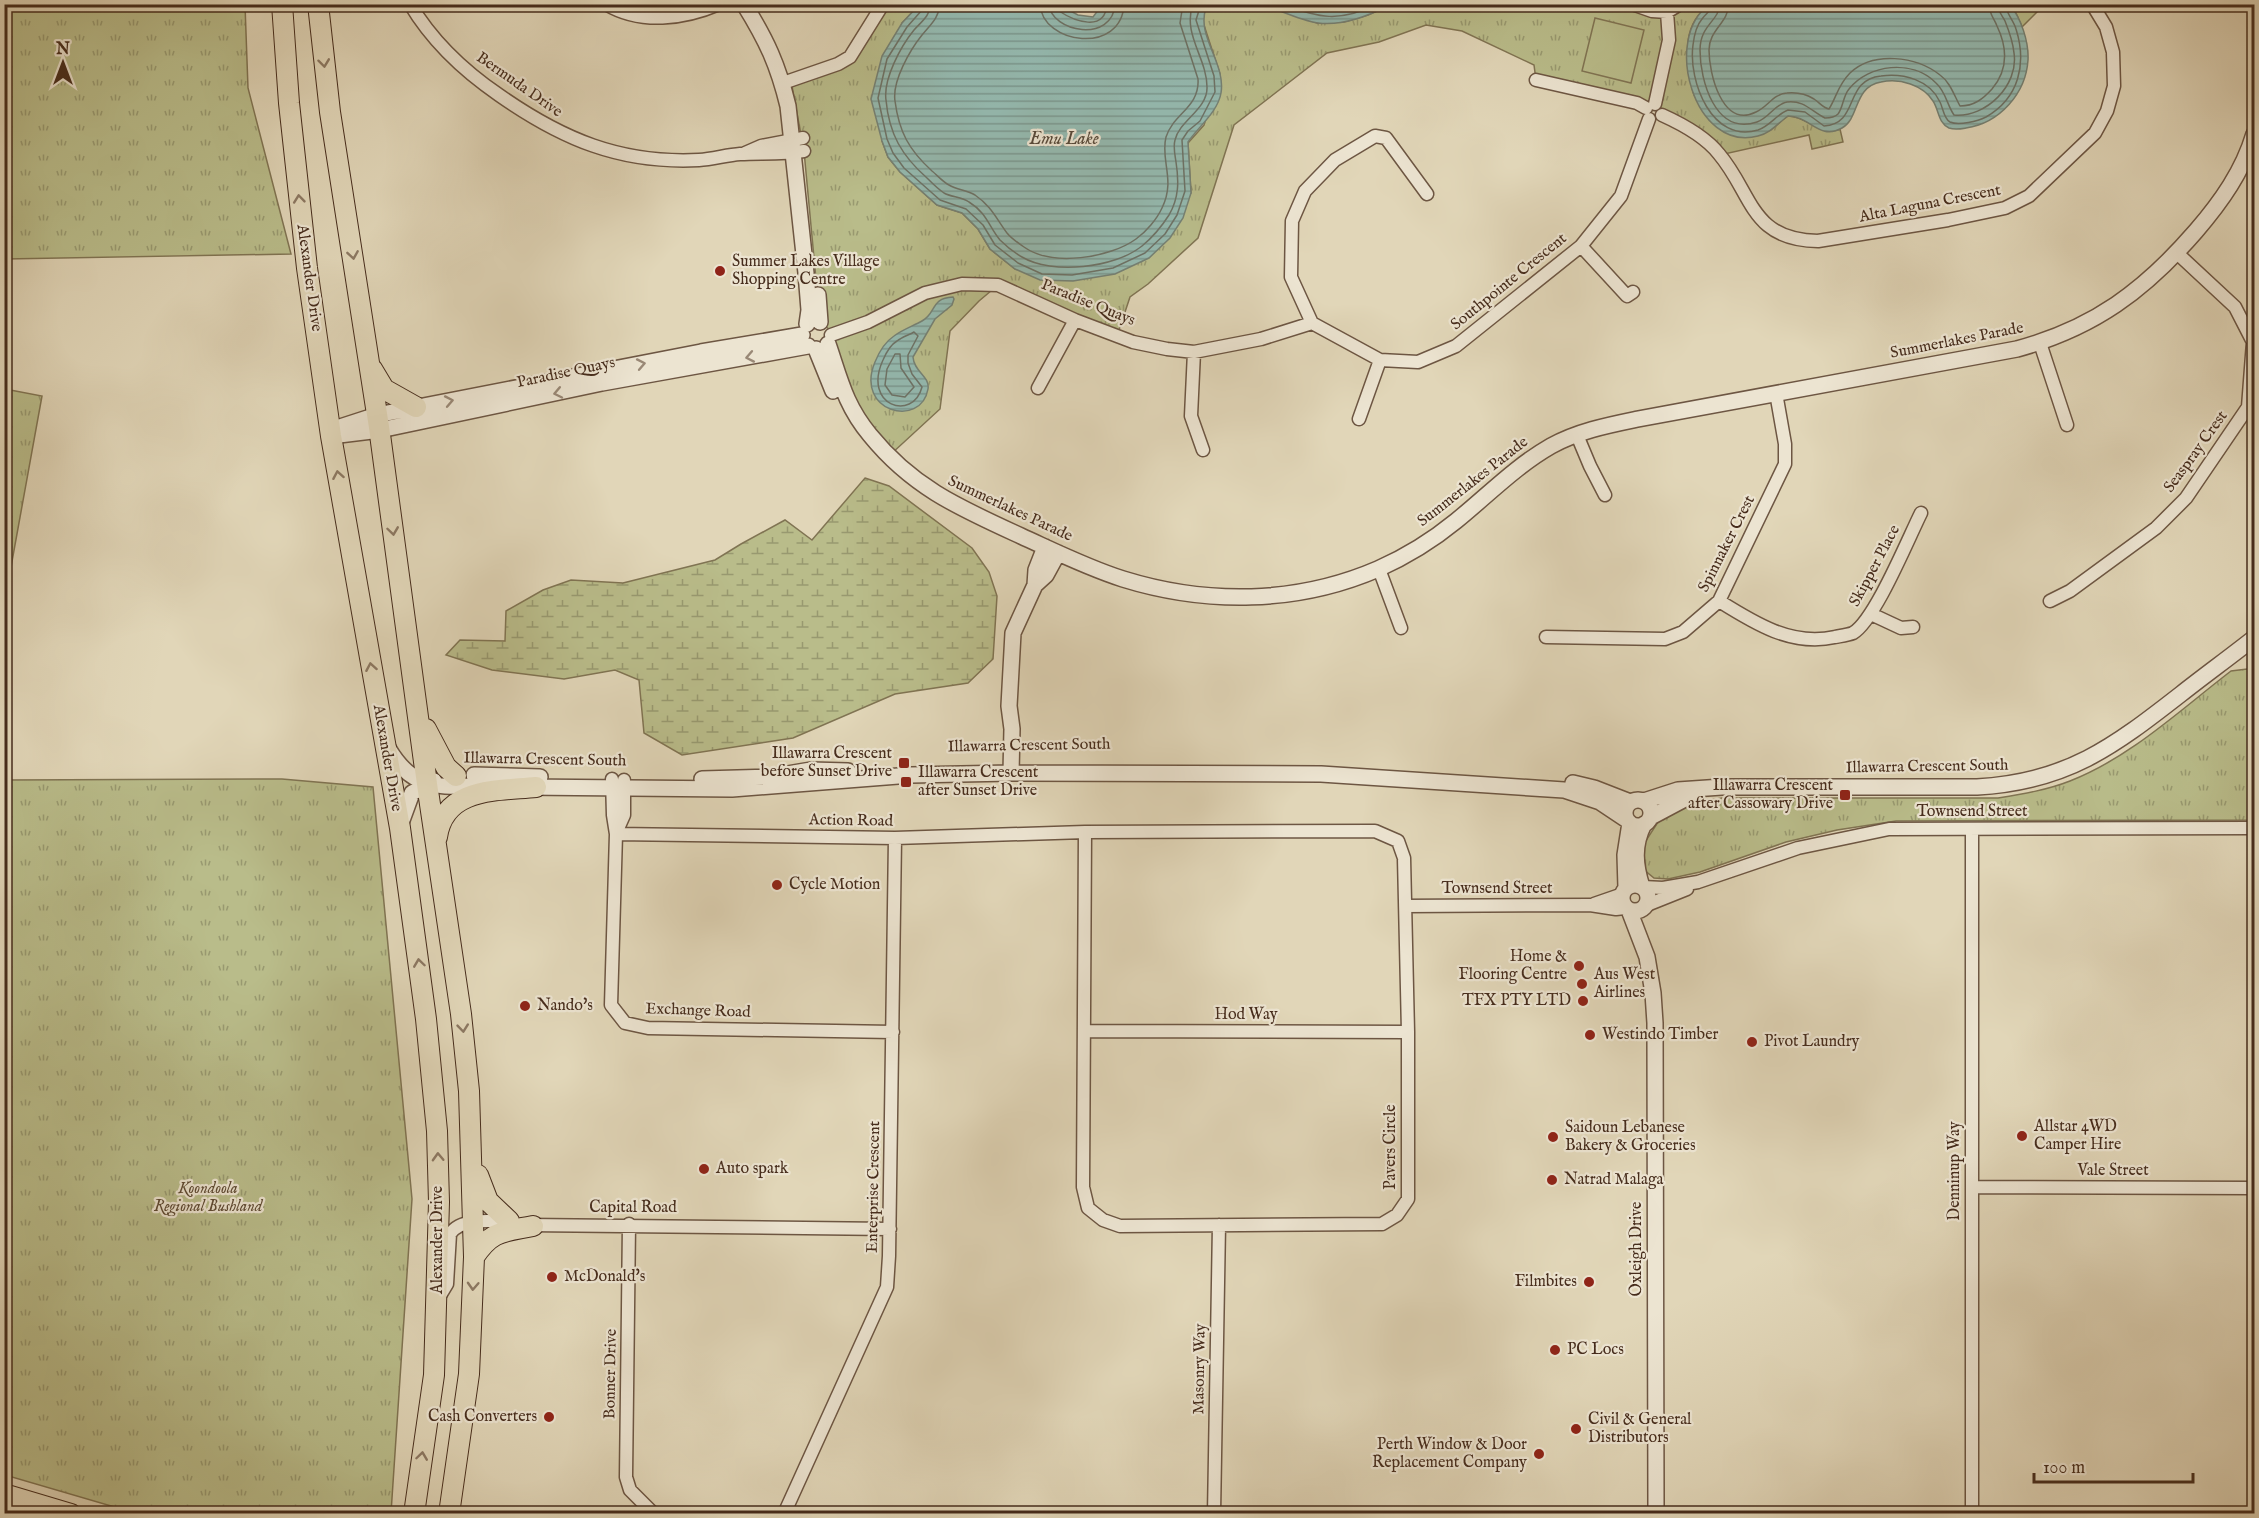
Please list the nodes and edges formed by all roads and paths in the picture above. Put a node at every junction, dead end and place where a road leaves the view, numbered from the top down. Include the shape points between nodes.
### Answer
1 (282, 4) edge
2 (318, 4) edge
3 (410, 4) edge
4 (606, 4) edge
5 (719, 4) edge
6 (744, 4) edge
7 (756, 4) edge
8 (1632, 4) edge
9 (1680, 4) edge
10 (2092, 4) edge
11 (878, 6) edge
12 (1667, 12) junction
13 (1536, 80) dead end
14 (787, 82) junction
15 (1653, 112) junction
16 (2254, 136) edge
17 (799, 145) junction
18 (2254, 159) edge
19 (1427, 194) dead end
20 (1581, 246) junction
21 (2180, 256) junction
22 (1633, 292) dead end
23 (1075, 320) junction
24 (1312, 323) junction
25 (817, 335) junction
26 (2254, 341) edge
27 (2041, 347) junction
28 (1194, 352) junction
29 (702, 359) junction
30 (1380, 360) junction
31 (369, 364) junction
32 (1038, 388) dead end
33 (1777, 398) junction
34 (416, 407) junction
35 (1359, 419) dead end
36 (378, 422) junction
37 (2067, 424) dead end
38 (331, 433) junction
39 (1579, 439) junction
40 (1203, 450) dead end
41 (1605, 495) dead end
42 (1921, 513) dead end
43 (1050, 554) junction
44 (1381, 572) junction
45 (1719, 601) junction
46 (2050, 601) dead end
47 (1871, 614) junction
48 (1913, 627) dead end
49 (1401, 628) dead end
50 (1546, 637) dead end
51 (2251, 647) edge
52 (416, 701) junction
53 (385, 743) junction
54 (1006, 768) junction
55 (456, 776) junction
56 (427, 784) junction
57 (618, 784) junction
58 (536, 787) junction
59 (1700, 790) junction
60 (1637, 801) junction
61 (1638, 821) junction
62 (400, 828) junction
63 (2254, 828) edge
64 (1972, 829) junction
65 (1085, 832) junction
66 (616, 834) junction
67 (895, 838) junction
68 (436, 846) junction
69 (1698, 882) junction
70 (1642, 887) junction
71 (1625, 890) junction
72 (1590, 905) junction
73 (1406, 906) junction
74 (1646, 906) junction
75 (1627, 909) junction
76 (1645, 949) junction
77 (1084, 1030) junction
78 (893, 1032) junction
79 (1408, 1032) junction
80 (472, 1152) junction
81 (1972, 1187) junction
82 (2254, 1188) edge
83 (509, 1221) junction
84 (474, 1223) junction
85 (629, 1224) junction
86 (1219, 1225) junction
87 (533, 1226) junction
88 (890, 1229) junction
89 (474, 1257) junction
90 (438, 1301) junction
91 (453, 1490) junction
92 (4, 1494) edge
93 (71, 1514) edge
94 (414, 1514) edge
95 (449, 1514) edge
96 (454, 1514) edge
97 (654, 1514) edge
98 (784, 1514) edge
99 (1214, 1514) edge
100 (1656, 1514) edge
101 (1972, 1514) edge

38 -> 1 main road, Alexander Drive via 307,268
2 -> 31 main road via 330,112
3 - 17 street, Bermuda Drive via 449,54 498,94 560,134 637,157 701,160 764,155
4 - 5 street via 656,18 692,14
6 - 14 street, Summerlakes Parade
7 - 14 street, Summerlakes Parade via 775,39
8 - 12 street
9 - 12 street
10 - 15 street, Alta Laguna Crescent via 2106,27 2113,52 2114,86 2107,111 2095,133 2049,178 2029,196 2005,208 1818,242 1797,241 1776,231 1756,214 1720,154 1704,139
11 - 14 street via 850,57
12 - 15 street, Southpointe Crescent via 1669,40
13 - 15 street, Alta Laguna Crescent via 1636,103
14 - 17 street, Summerlakes Parade
15 - 20 street, Southpointe Crescent via 1621,196
16 - 21 street, Summerlakes Parade via 2234,182
17 - 25 street, Summerlakes Parade
18 - 21 street, Summerlakes Parade via 2237,194
19 - 24 street via 1386,138 1375,136 1335,160 1305,191 1292,221 1291,277
20 - 22 street via 1627,296
20 - 30 street, Southpointe Crescent via 1456,346 1418,362
21 - 26 street, Seaspray Crest via 2235,307
21 - 27 street, Summerlakes Parade via 2162,281 2133,306 2086,334
23 - 25 street, Paradise Quays via 998,285 962,284 926,293 856,326
23 - 28 street, Paradise Quays via 1133,342
23 - 32 street
24 - 28 street, Paradise Quays via 1261,339
24 - 30 street, Southpointe Crescent
25 - 29 street, Paradise Quays
25 - 43 street, Summerlakes Parade via 846,399 870,435 896,463 951,504
26 - 46 street, Seaspray Crest via 2248,407 2186,498 2156,528 2070,591
27 - 33 street, Summerlakes Parade via 1986,364
27 - 37 street
28 - 40 street via 1191,416
34 -> 29 street, Paradise Quays
29 -> 36 street, Paradise Quays via 602,383
30 - 35 street
31 - 34 main road via 384,389
31 - 36 main road
33 - 39 street, Summerlakes Parade
33 - 45 street, Spinnaker Crest via 1785,464
34 - 36 street, Paradise Quays
36 - 38 street, Paradise Quays
36 -> 52 main road
53 -> 38 main road, Alexander Drive
39 - 41 street
39 - 44 street, Summerlakes Parade via 1539,463 1436,547
42 - 47 street, Skipper Place
43 - 44 street, Summerlakes Parade via 1130,591 1219,606 1288,602 1337,592
43 - 54 street via 1046,574 1035,585 1013,633 1009,706 1012,729
44 - 49 street
45 - 47 street, Skipper Place via 1758,625 1792,638 1827,639 1853,633
45 - 50 street, Spinnaker Crest via 1683,632 1665,639
47 - 48 street via 1902,628
51 - 59 street, Illawarra Crescent South via 2095,756 2037,778 1977,787 1740,786
52 - 55 main road via 429,736 446,767
52 - 56 main road
53 - 56 street via 407,774
53 - 62 main road, Alexander Drive
54 - 57 street, Illawarra Crescent South via 907,766
54 - 60 street, Illawarra Crescent South via 1282,763 1549,780
54 - 61 street, Illawarra Crescent South via 1321,774 1550,788 1585,796
55 - 56 street, Illawarra Crescent South
55 - 57 street, Illawarra Crescent South
56 - 58 street, Illawarra Crescent South
56 - 62 street, Illawarra Crescent South via 409,796
56 - 68 main road
57 - 58 street, Illawarra Crescent South
57 - 66 street, Exchange Road via 624,815
58 - 68 main road via 475,795 456,802 441,819
59 - 60 street, Illawarra Crescent South via 1678,790
59 - 61 street, Illawarra Crescent South
60 - 61 street via 1649,806
60 - 61 street via 1625,812
61 - 70 street via 1635,857
61 - 71 street via 1625,855
90 -> 62 main road, Alexander Drive via 437,1131
63 - 64 street, Townsend Street
64 - 69 street, Townsend Street via 1889,830 1798,848
64 - 81 street, Denninup Way
65 - 67 street, Action Road
65 - 73 street, Pavers Circle via 1375,831 1398,841 1404,858
65 - 77 street, Pavers Circle
66 - 67 street, Action Road
66 - 78 street, Exchange Road via 611,1005 625,1023 648,1028
67 - 78 street, Enterprise Crescent
68 -> 80 main road via 461,1014
69 - 70 street, Townsend Street
69 - 74 street, Townsend Street
70 - 71 street via 1634,885
70 - 74 street via 1649,897
71 - 72 street, Townsend Street
71 - 75 street via 1622,899
72 - 73 street, Townsend Street
72 - 75 street, Townsend Street
73 - 79 street, Pavers Circle
74 - 75 street via 1637,912
74 - 76 street, Oxleigh Drive
75 - 76 street, Oxleigh Drive
76 - 100 street, Oxleigh Drive via 1653,993 1656,1070
77 - 79 street, Hod Way
77 - 86 street, Pavers Circle via 1083,1187 1088,1208 1103,1220 1120,1226
78 - 88 street, Enterprise Crescent
79 - 86 street, Pavers Circle via 1408,1199 1397,1215 1382,1224
80 - 83 main road via 484,1194
80 - 84 main road
81 - 82 street, Vale Street
81 - 101 street, Denninup Way
83 - 84 street, Capital Road
83 - 87 street, Capital Road
84 - 89 main road
84 - 90 street, Capital Road via 460,1224 450,1234 447,1284
85 - 87 street, Capital Road
85 - 88 street, Capital Road
85 - 97 street, Bonner Drive via 626,1477 630,1490
86 - 99 street, Masonry Way
87 - 89 main road via 492,1236
88 - 98 street, Enterprise Crescent via 887,1287
89 -> 91 main road via 469,1374
94 -> 90 main road, Alexander Drive via 434,1375
91 - 95 main road
91 - 96 main road
92 - 93 main road

